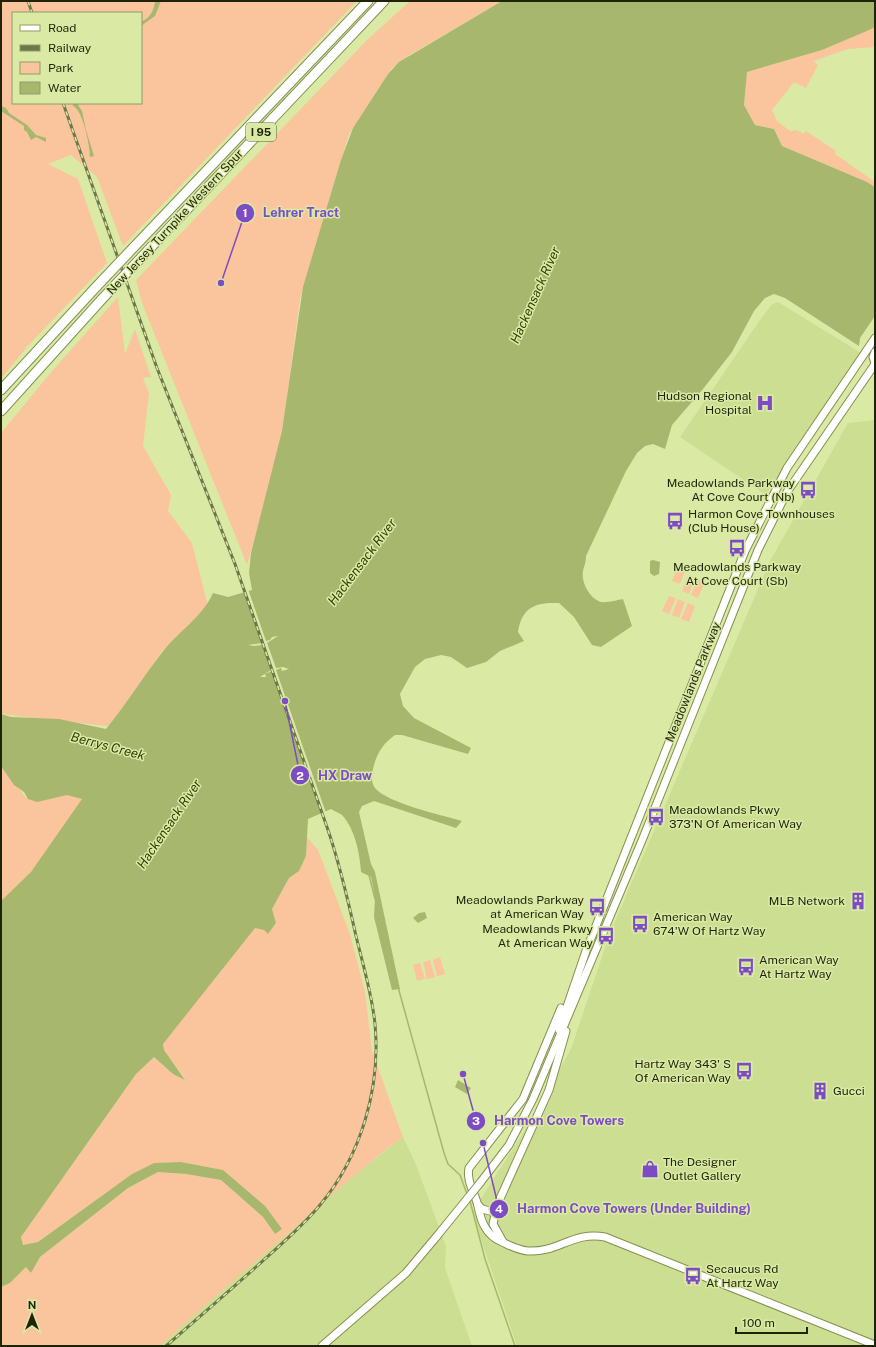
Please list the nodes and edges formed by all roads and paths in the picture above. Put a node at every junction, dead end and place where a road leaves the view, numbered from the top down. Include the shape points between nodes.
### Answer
1 (368, 1) edge
2 (384, 1) edge
3 (875, 338) edge
4 (875, 352) edge
5 (875, 363) edge
6 (1, 390) edge
7 (1, 411) edge
8 (579, 972) junction
9 (569, 1016) junction
10 (554, 1047) junction
11 (498, 1203) junction
12 (478, 1205) junction
13 (503, 1242) junction
14 (875, 1345) edge
15 (322, 1346) edge

1 - 6 highway, New Jersey Turnpike Western Spur / I 95, bridge
2 - 7 highway, New Jersey Turnpike Western Spur / I 95, bridge via 102,299
3 - 8 main road, Meadowlands Parkway via 787,468 745,551
4 - 5 main road
5 - 9 main road, Meadowlands Parkway via 787,492 758,550
8 - 10 main road, Meadowlands Parkway
8 - 12 main road via 562,1005 523,1099 469,1166 469,1180
9 - 10 main road, Meadowlands Parkway
9 - 11 main road via 549,1090
10 - 15 main road, Meadowlands Parkway, bridge via 519,1128 504,1153 406,1273
11 - 12 main road via 490,1211
11 - 13 main road via 493,1224
12 - 13 main road via 486,1230
13 - 14 main road via 520,1250 535,1251 549,1249 581,1237 605,1238

